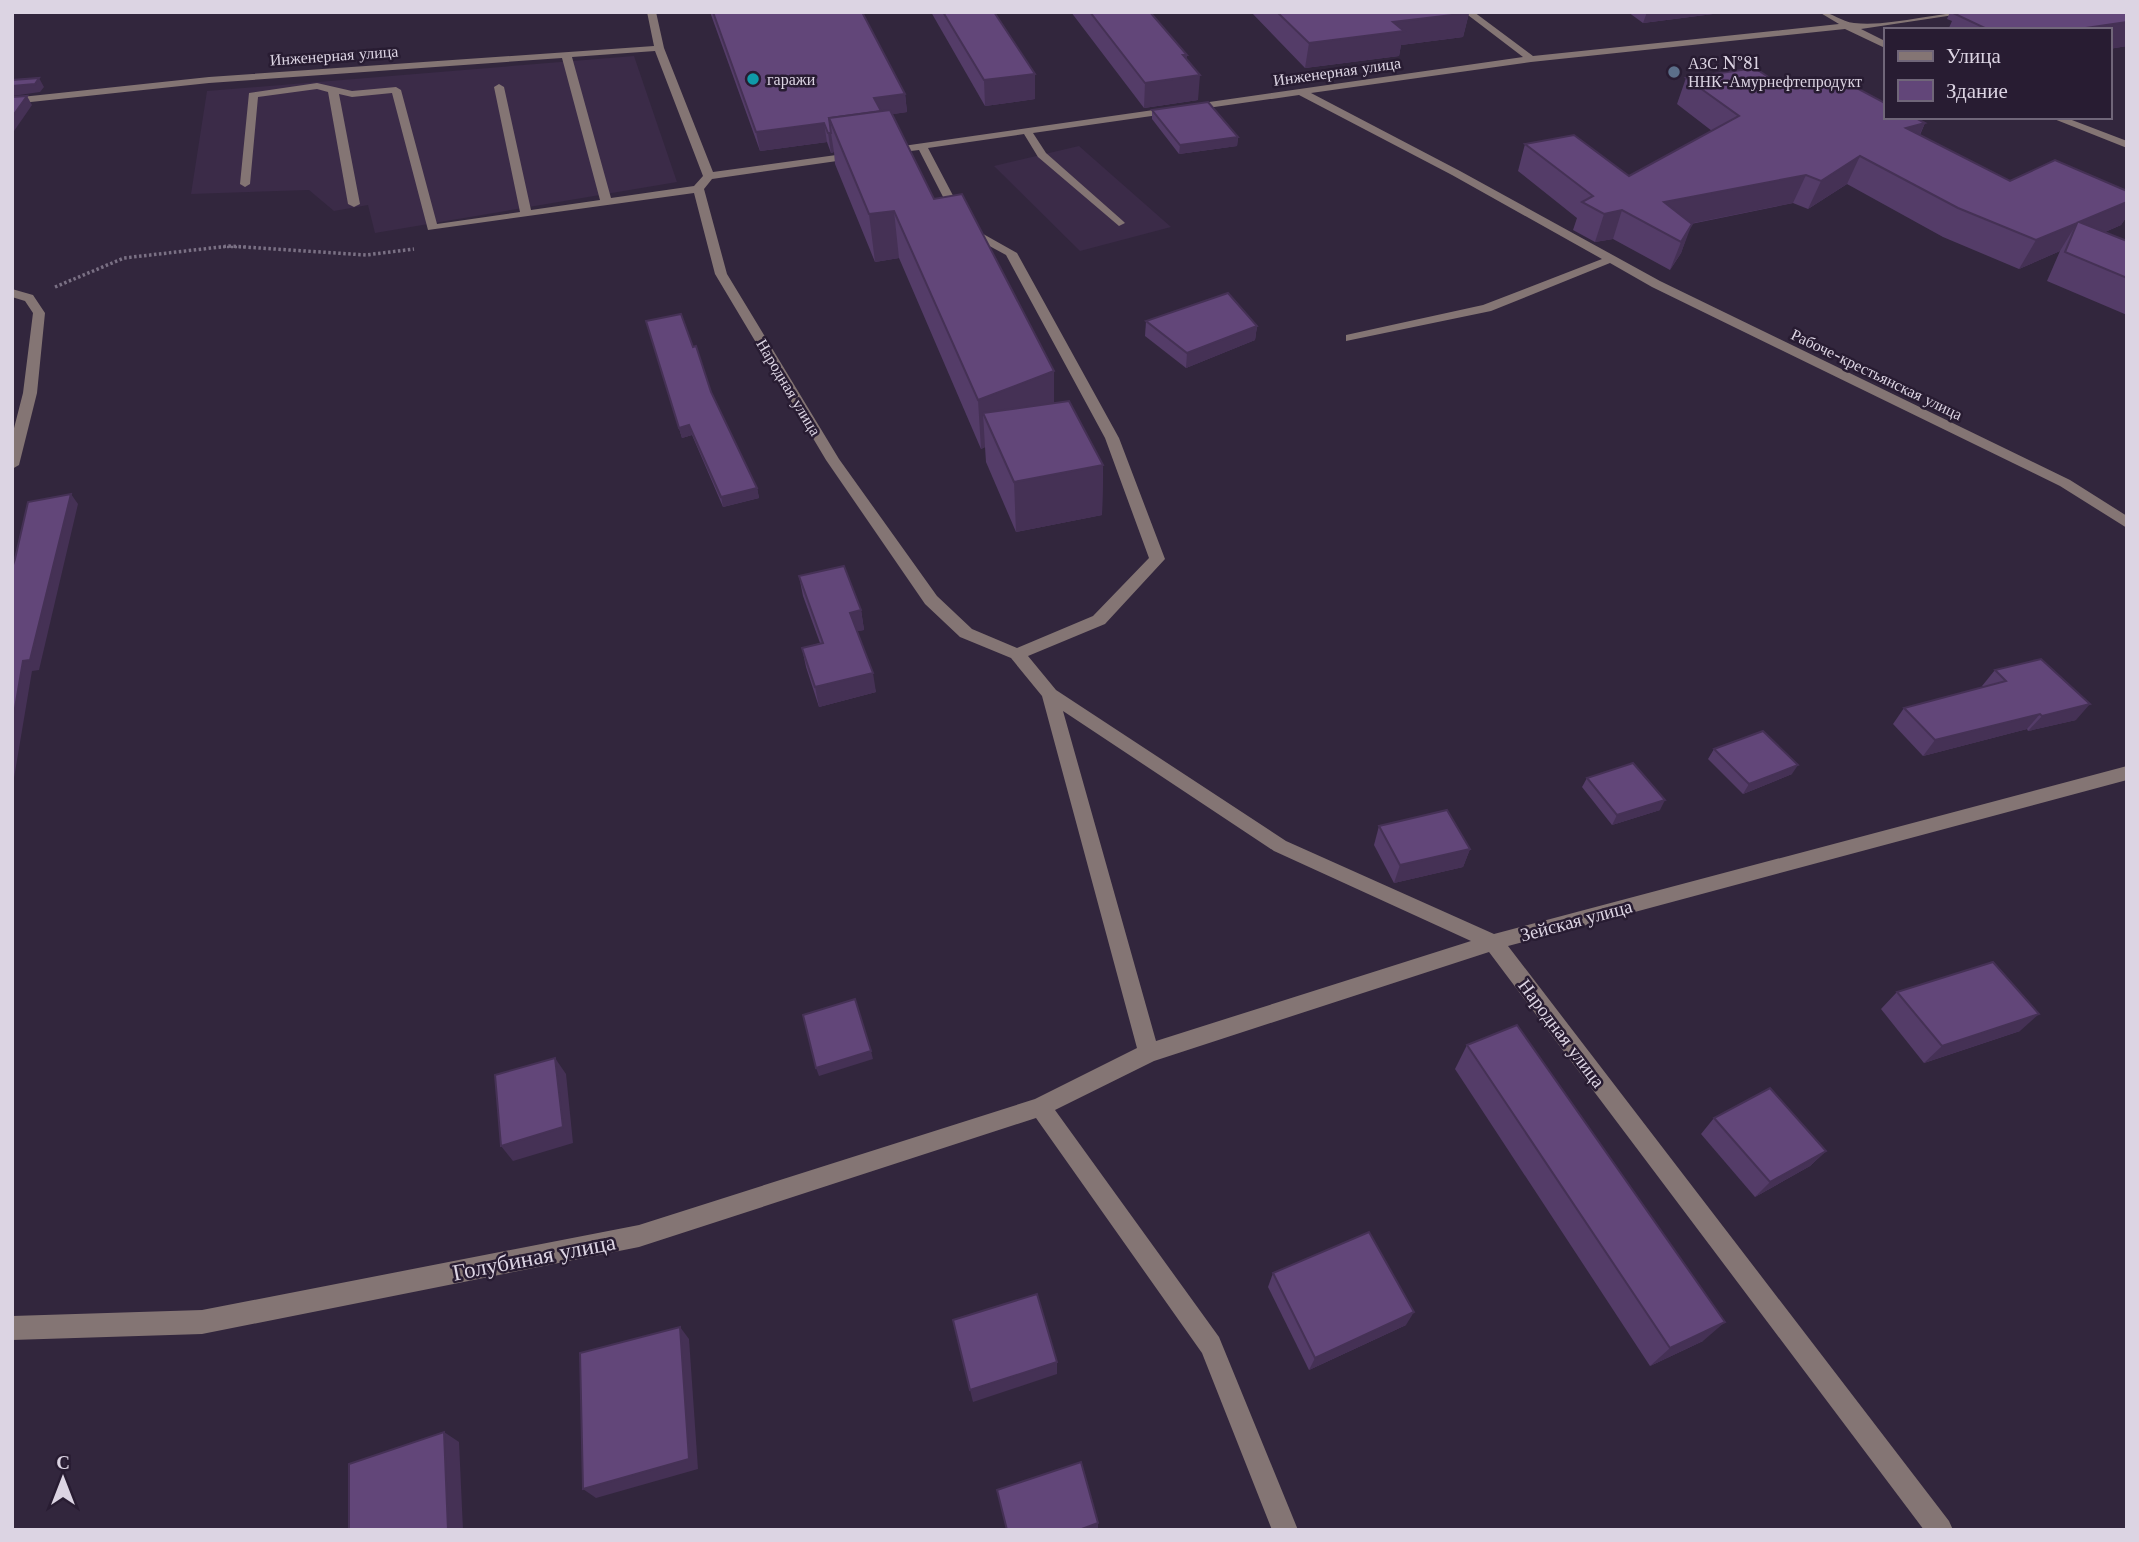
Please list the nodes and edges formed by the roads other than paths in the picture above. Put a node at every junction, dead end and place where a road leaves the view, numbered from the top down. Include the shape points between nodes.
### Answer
1 (651, 12) edge
2 (1468, 12) edge
3 (1823, 12) edge
4 (1970, 12) edge
5 (1845, 26) junction
6 (1884, 44) edge
7 (659, 48) junction
8 (566, 54) junction
9 (1531, 59) junction
10 (499, 87) dead end
11 (333, 91) junction
12 (1301, 92) junction
13 (12, 101) edge
14 (2059, 119) edge
15 (1027, 131) junction
16 (2127, 145) edge
17 (922, 146) junction
18 (709, 176) junction
19 (245, 184) dead end
20 (698, 189) junction
21 (606, 202) junction
22 (354, 204) dead end
23 (527, 214) junction
24 (1119, 223) dead end
25 (1611, 259) junction
26 (12, 293) edge
27 (1350, 338) dead end
28 (12, 465) edge
29 (2127, 523) edge
30 (1017, 654) junction
31 (1049, 694) junction
32 (2127, 773) edge
33 (1493, 942) junction
34 (1149, 1054) junction
35 (1040, 1107) junction
36 (12, 1328) edge
37 (1285, 1530) edge
38 (1940, 1530) edge

1 - 7 street
2 - 9 street
3 - 5 street
4 - 5 street, Инженерная улица
5 - 6 street
5 - 9 street, Инженерная улица
7 - 8 street, Инженерная улица
7 - 18 street
8 - 13 street, Инженерная улица via 209,79
8 - 21 street
9 - 12 street, Инженерная улица
10 - 23 street
11 - 19 street via 317,86 253,95
11 - 22 street
11 - 23 street via 396,90 432,228
12 - 15 street, Инженерная улица
12 - 25 street, Рабоче-крестьянская улица
14 - 16 street
15 - 17 street, Инженерная улица
15 - 24 street via 1042,155
17 - 18 street, Инженерная улица
17 - 30 street via 964,228 1012,253 1112,438 1157,559 1099,620
18 - 20 street
20 - 21 street
20 - 30 street, Народная улица via 721,274 833,460 931,600 966,633
21 - 23 street
25 - 27 street via 1487,308
25 - 29 street, Рабоче-крестьянская улица via 2065,483
26 - 28 street via 29,298 39,313 30,393
30 - 31 street, Народная улица
31 - 33 street, Народная улица via 1280,846
31 - 34 street, Народная улица
32 - 33 street, Зейская улица
33 - 34 street, Зейская улица
33 - 38 street, Народная улица
34 - 35 street, Зейская улица
35 - 36 street, Голубиная улица via 639,1237 202,1322
35 - 37 street via 1212,1345

